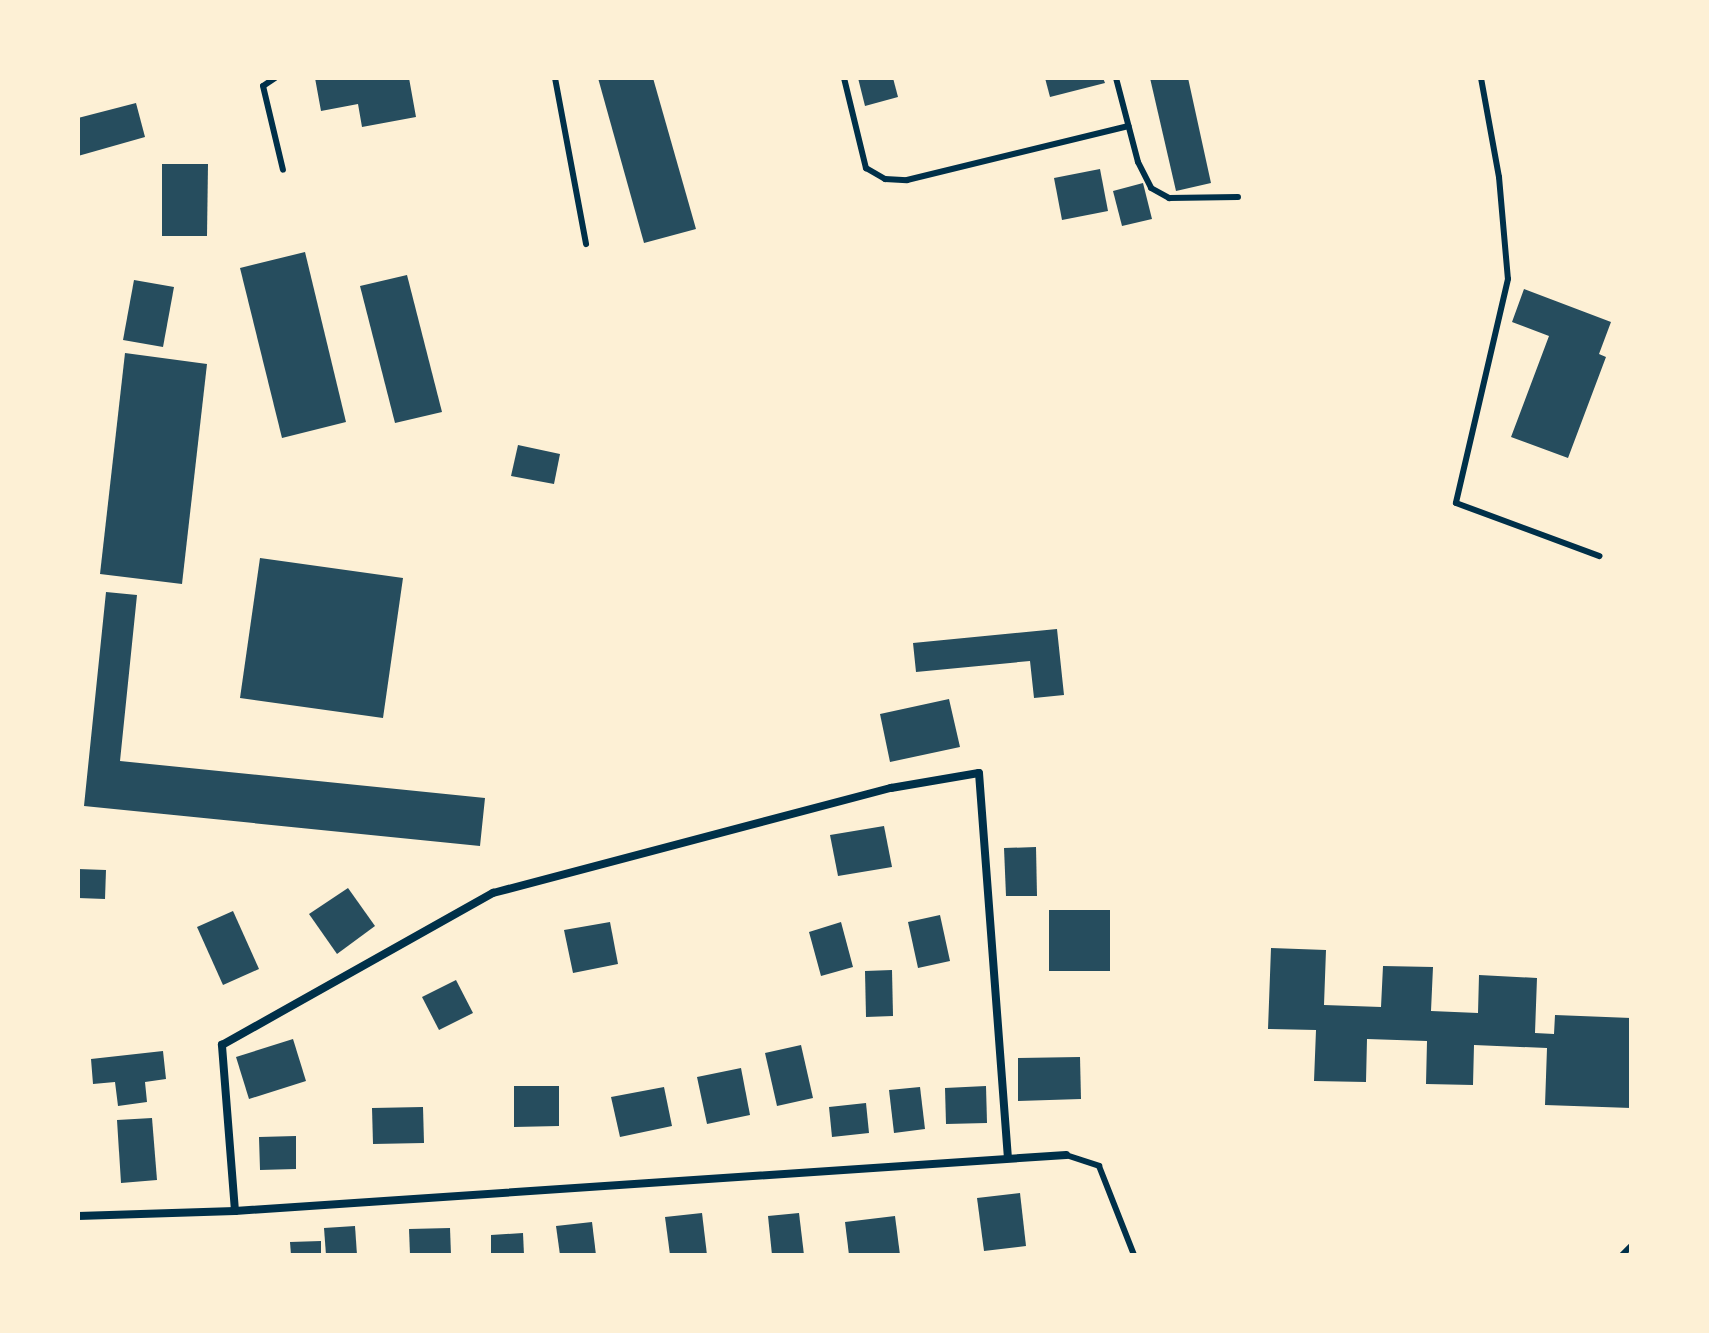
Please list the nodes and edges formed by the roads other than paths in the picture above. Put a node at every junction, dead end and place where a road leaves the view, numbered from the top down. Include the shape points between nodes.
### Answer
1 (275, 78) edge
2 (555, 78) edge
3 (844, 78) edge
4 (1116, 78) edge
5 (1481, 78) edge
6 (1129, 126) junction
7 (283, 170) dead end
8 (1238, 197) dead end
9 (586, 244) dead end
10 (1599, 556) dead end
11 (1066, 1155) joint
12 (1008, 1157) junction
13 (235, 1211) junction
14 (78, 1216) edge
15 (1631, 1246) edge
16 (1134, 1255) edge
17 (1622, 1255) edge

1 - 7 lane via 263,86
2 - 9 lane
3 - 6 lane via 866,168 885,179 907,180
4 - 6 lane
5 - 10 lane via 1499,177 1508,279 1456,503
6 - 8 lane via 1151,188 1169,198
11 - 12 street
11 - 16 lane via 1099,1166
12 - 13 street
12 - 13 street via 979,773 891,788 493,893 222,1045
13 - 14 street
15 - 17 lane

